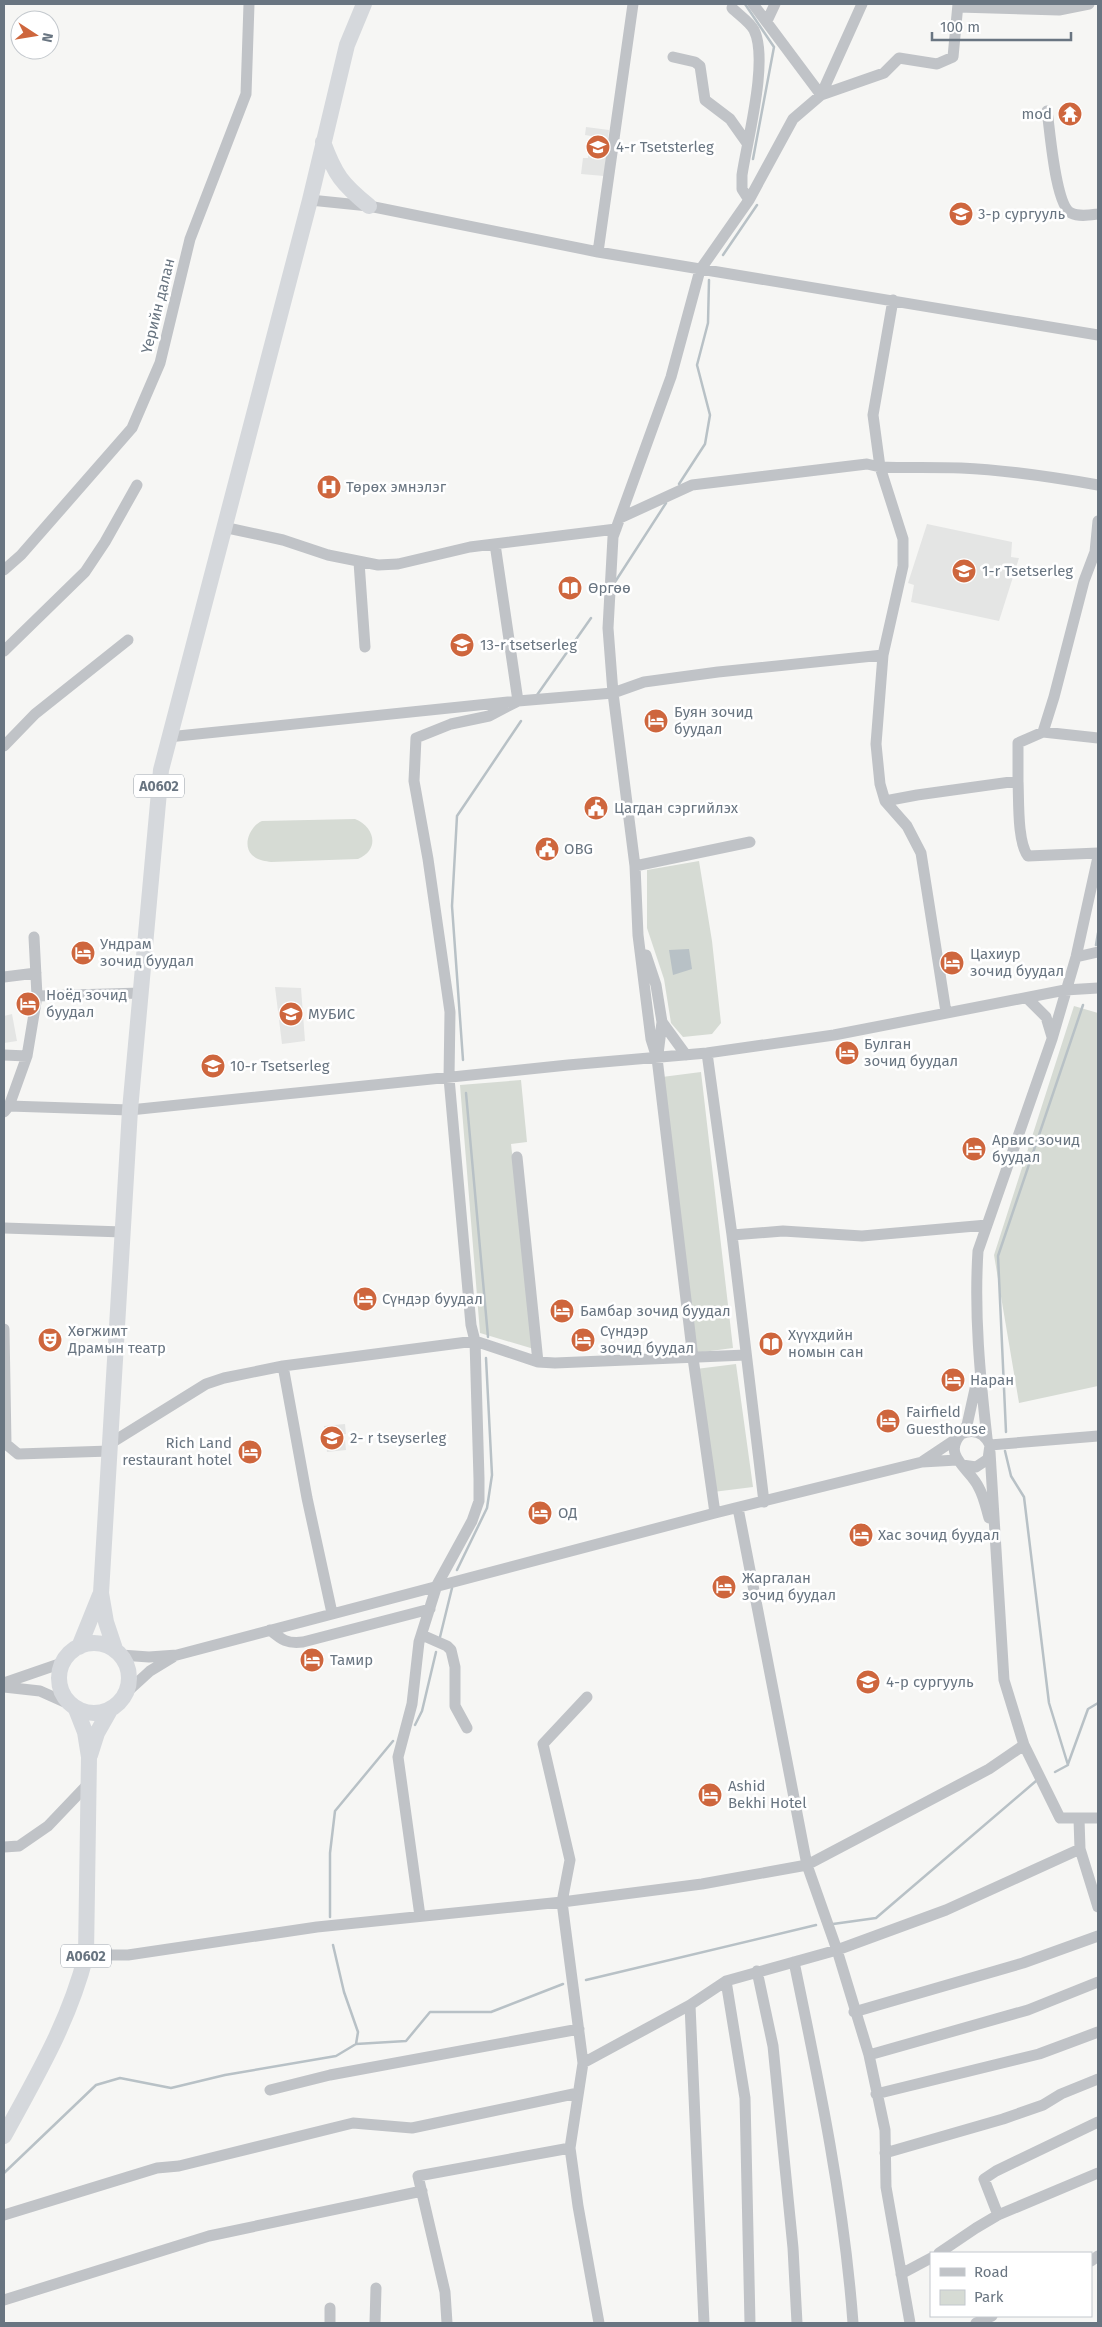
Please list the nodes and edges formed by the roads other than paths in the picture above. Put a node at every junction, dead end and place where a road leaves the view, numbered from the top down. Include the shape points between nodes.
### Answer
1 (249, 4) edge
2 (364, 4) edge
3 (633, 4) edge
4 (753, 4) edge
5 (775, 4) edge
6 (862, 4) edge
7 (1089, 4) edge
8 (958, 6) edge
9 (1019, 7) edge
10 (732, 8) dead end
11 (767, 21) junction
12 (673, 57) dead end
13 (821, 95) junction
14 (1047, 111) dead end
15 (323, 142) junction
16 (747, 143) junction
17 (310, 200) junction
18 (750, 200) junction
19 (369, 206) junction
20 (1098, 214) edge
21 (598, 252) junction
22 (700, 270) junction
23 (893, 300) junction
24 (1098, 334) edge
25 (880, 467) junction
26 (137, 485) dead end
27 (1098, 486) edge
28 (1098, 521) edge
29 (618, 523) junction
30 (223, 527) junction
31 (496, 544) junction
32 (359, 562) junction
33 (4, 570) edge
34 (128, 640) dead end
35 (365, 648) dead end
36 (4, 651) edge
37 (883, 655) junction
38 (613, 693) junction
39 (518, 701) junction
40 (1043, 732) junction
41 (168, 738) junction
42 (1098, 738) edge
43 (4, 746) edge
44 (1018, 781) junction
45 (885, 802) junction
46 (750, 842) dead end
47 (1098, 853) edge
48 (1098, 857) edge
49 (635, 866) junction
50 (638, 935) junction
51 (34, 937) dead end
52 (1098, 952) edge
53 (1076, 957) junction
54 (36, 973) junction
55 (4, 977) edge
56 (1098, 988) edge
57 (1065, 990) junction
58 (141, 992) junction
59 (37, 996) junction
60 (1027, 998) junction
61 (946, 1012) junction
62 (662, 1022) junction
63 (1052, 1039) junction
64 (706, 1053) junction
65 (4, 1055) edge
66 (686, 1055) junction
67 (27, 1056) junction
68 (657, 1058) junction
69 (450, 1078) junction
70 (6, 1109) edge
71 (130, 1110) junction
72 (517, 1157) dead end
73 (987, 1225) junction
74 (4, 1228) edge
75 (123, 1232) junction
76 (732, 1236) junction
77 (4, 1329) edge
78 (475, 1341) junction
79 (746, 1355) junction
80 (693, 1358) junction
81 (538, 1362) junction
82 (979, 1363) junction
83 (283, 1366) junction
84 (1098, 1436) edge
85 (959, 1437) junction
86 (989, 1445) junction
87 (111, 1447) junction
88 (922, 1462) junction
89 (960, 1462) junction
90 (764, 1502) junction
91 (738, 1508) junction
92 (715, 1513) junction
93 (994, 1532) junction
94 (437, 1585) junction
95 (101, 1593) junction
96 (430, 1609) junction
97 (332, 1613) junction
98 (270, 1630) junction
99 (422, 1635) junction
100 (79, 1647) junction
101 (118, 1652) junction
102 (177, 1655) junction
103 (62, 1663) junction
104 (4, 1685) edge
105 (127, 1692) junction
106 (587, 1697) dead end
107 (73, 1706) junction
108 (110, 1710) junction
109 (467, 1728) dead end
110 (1024, 1745) junction
111 (89, 1757) junction
112 (89, 1783) junction
113 (1098, 1818) edge
114 (1079, 1819) junction
115 (4, 1847) edge
116 (1080, 1849) junction
117 (807, 1865) junction
118 (562, 1902) junction
119 (1098, 1907) edge
120 (420, 1916) junction
121 (1098, 1936) edge
122 (836, 1950) junction
123 (86, 1955) junction
124 (794, 1962) junction
125 (757, 1971) junction
126 (726, 1981) junction
127 (1098, 1982) edge
128 (690, 2004) junction
129 (854, 2012) junction
130 (578, 2029) junction
131 (1098, 2032) edge
132 (868, 2055) junction
133 (583, 2063) junction
134 (1098, 2079) edge
135 (270, 2090) dead end
136 (578, 2093) junction
137 (876, 2094) junction
138 (1098, 2122) edge
139 (4, 2136) edge
140 (570, 2148) junction
141 (885, 2153) junction
142 (1098, 2173) edge
143 (422, 2191) junction
144 (4, 2215) edge
145 (998, 2215) junction
146 (940, 2252) edge
147 (930, 2259) edge
148 (901, 2274) junction
149 (376, 2288) dead end
150 (4, 2300) edge
151 (330, 2308) dead end
152 (990, 2317) edge
153 (330, 2323) edge
154 (376, 2323) edge
155 (447, 2323) edge
156 (600, 2323) edge
157 (704, 2323) edge
158 (750, 2323) edge
159 (797, 2323) edge
160 (853, 2323) edge
161 (910, 2323) edge
162 (976, 2323) edge

1 - 33 street, Үерийн далан via 246,94 190,239 157,371 132,428
2 - 15 highway, A0602 via 347,45
3 - 21 street
4 - 11 street
5 - 11 street
6 - 13 street
7 - 9 street via 1059,10
8 - 9 street
8 - 13 street via 953,58 937,64 899,58 884,73
10 - 16 street via 754,30 758,46 759,69
11 - 13 street
12 - 16 street via 696,62 700,66 705,100 730,119
13 - 18 street via 794,119
14 - 20 street via 1055,176 1064,207 1071,213
15 - 17 highway, A0602
15 - 19 highway via 336,174
16 - 18 street via 742,189
17 - 19 street
17 - 30 highway, A0602
18 - 22 street
19 - 21 street
21 - 22 street
22 - 23 street
22 - 29 street via 671,377
23 - 24 street
23 - 25 street via 873,415
25 - 27 street via 1009,472
25 - 29 street via 867,464 692,485
25 - 37 street via 903,539 903,566
26 - 36 street via 85,572
28 - 40 street via 1094,552
29 - 31 street
29 - 38 street via 613,537 609,592
30 - 32 street
30 - 41 highway, A0602
31 - 32 street via 398,564
31 - 39 street
32 - 35 street
34 - 43 street via 34,714
37 - 38 street via 663,679
37 - 45 street via 876,744
38 - 39 street
38 - 49 street
39 - 41 street
39 - 69 street via 489,716 452,724 416,738 414,781 450,1012
40 - 42 street
40 - 44 street via 1018,743
41 - 58 highway, A0602 via 161,770
44 - 45 street
44 - 47 street via 1024,852 1028,856
45 - 61 street via 907,826 921,853
46 - 49 street
48 - 53 street
49 - 50 street
50 - 62 street via 656,985
50 - 68 street via 651,1039
51 - 54 street
52 - 53 street
53 - 57 street
54 - 55 street
54 - 59 street
56 - 57 street
57 - 60 street
57 - 63 street
58 - 59 street
58 - 71 highway, A0602
59 - 67 street
60 - 61 street
60 - 63 street via 1046,1016
61 - 64 street via 834,1034
62 - 66 street
62 - 68 street
63 - 73 street
64 - 66 street
64 - 76 street
65 - 67 street
66 - 68 street
67 - 70 street
68 - 69 street via 568,1064
68 - 80 street
69 - 71 street
69 - 78 street
70 - 71 street
71 - 75 highway, A0602
72 - 81 street
73 - 76 street via 862,1236 783,1231
73 - 82 street via 978,1251 976,1284
74 - 75 street
75 - 87 highway, A0602
76 - 79 street
77 - 87 street via 6,1444 18,1454
78 - 81 street
78 - 83 street
78 - 94 street via 479,1501
79 - 80 street
79 - 90 street
80 - 81 street
80 - 92 street
82 - 85 street via 967,1425
82 - 86 street
83 - 87 street via 206,1384
83 - 97 street
84 - 86 street
85 - 86 street via 975,1431
85 - 88 street
85 - 89 street via 954,1446
86 - 89 street via 988,1459 976,1467
86 - 93 street
87 - 95 highway, A0602
88 - 89 street
88 - 90 street
89 - 93 street via 979,1486
90 - 91 street
91 - 92 street
91 - 117 street
92 - 94 street
93 - 110 street via 1004,1680
94 - 96 street
94 - 97 street
95 - 100 highway, A0602
95 - 101 highway, A0602 via 106,1622
96 - 98 street via 303,1642 284,1642
96 - 99 street
97 - 98 street
98 - 102 street
99 - 109 street via 451,1650 455,1667 455,1706
99 - 120 street via 412,1704 398,1757
100 - 101 highway via 97,1644
100 - 103 highway, A0602
101 - 102 street via 149,1657
101 - 105 highway, A0602 via 129,1673
102 - 105 street via 150,1671
103 - 104 street
103 - 107 highway, A0602 via 59,1685
104 - 107 street via 40,1691
105 - 108 highway, A0602
106 - 118 street via 543,1744 570,1860
107 - 108 highway via 93,1713
107 - 111 highway, A0602 via 85,1732
108 - 111 highway, A0602 via 97,1732
110 - 114 street via 1060,1818
110 - 117 street via 989,1769
111 - 112 highway, A0602
112 - 115 street via 48,1826 19,1846
112 - 123 highway, A0602
113 - 114 street
114 - 116 street
116 - 119 street
116 - 122 street via 946,1910
117 - 118 street via 702,1884
117 - 122 street
118 - 120 street
118 - 130 street
120 - 123 street via 317,1927 128,1955
121 - 129 street via 1024,1963
122 - 124 street
122 - 129 street
123 - 139 highway, A0602 via 78,1986 58,2036
124 - 125 street
124 - 160 street via 830,2137 850,2276
125 - 126 street
125 - 159 street via 773,2046
126 - 128 street
126 - 158 street via 745,2098
127 - 132 street via 1028,2010
128 - 133 street
128 - 157 street
129 - 132 street
130 - 133 street
130 - 135 street via 330,2075
131 - 137 street via 1039,2054
132 - 137 street
133 - 136 street
134 - 141 street via 1003,2120
136 - 140 street
136 - 144 street via 412,2128 353,2124 179,2166 157,2168
137 - 141 street via 885,2130
138 - 145 street via 996,2170 984,2179
140 - 143 street via 418,2176
140 - 156 street
141 - 148 street via 886,2187
142 - 145 street
143 - 150 street via 209,2236
143 - 155 street via 445,2292
145 - 146 street
147 - 148 street
148 - 161 street
149 - 154 street
151 - 153 street
152 - 162 street

